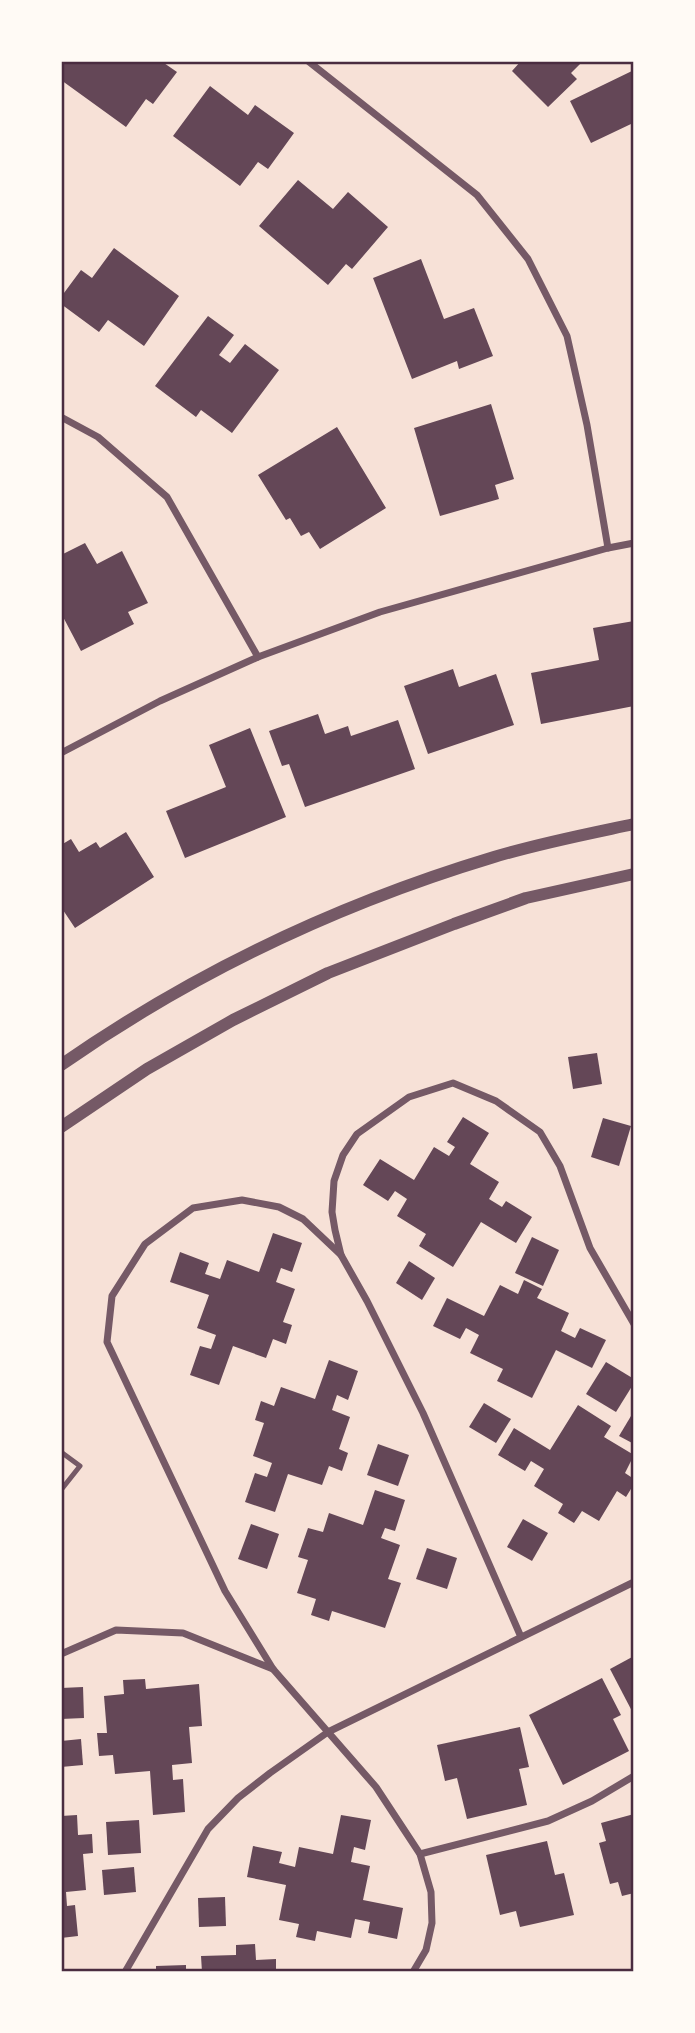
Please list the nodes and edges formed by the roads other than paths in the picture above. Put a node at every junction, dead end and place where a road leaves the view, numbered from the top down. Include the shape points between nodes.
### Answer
1 (308, 61) edge
2 (61, 417) edge
3 (634, 543) edge
4 (608, 548) junction
5 (258, 657) junction
6 (61, 753) edge
7 (634, 824) edge
8 (634, 874) edge
9 (61, 1065) edge
10 (61, 1127) edge
11 (341, 1255) junction
12 (634, 1324) edge
13 (61, 1452) edge
14 (61, 1490) edge
15 (634, 1582) edge
16 (521, 1636) junction
17 (61, 1654) edge
18 (273, 1669) junction
19 (328, 1732) junction
20 (634, 1776) edge
21 (420, 1854) junction
22 (125, 1972) edge
23 (413, 1972) edge

1 - 4 street via 477,195 528,259 567,336
2 - 5 street via 98,437 167,497
3 - 4 street
4 - 5 street via 380,612
5 - 6 street
7 - 9 street via 497,856 410,884 307,927 195,981
8 - 10 street via 526,898 328,973 147,1069
11 - 12 street via 332,1212 334,1181 343,1155 357,1134 410,1097 453,1083 496,1101 540,1132 560,1166 590,1248
11 - 16 street via 423,1413
11 - 18 street via 303,1219 279,1207 242,1200 192,1208 145,1244 112,1296 107,1342 225,1591
13 - 14 lane via 80,1466
15 - 16 street
16 - 19 street
17 - 18 street via 116,1630 183,1633
18 - 19 street
19 - 21 street via 376,1787
19 - 22 street via 238,1798 208,1829
20 - 21 street via 548,1821
21 - 23 street via 431,1892 432,1923 426,1950

